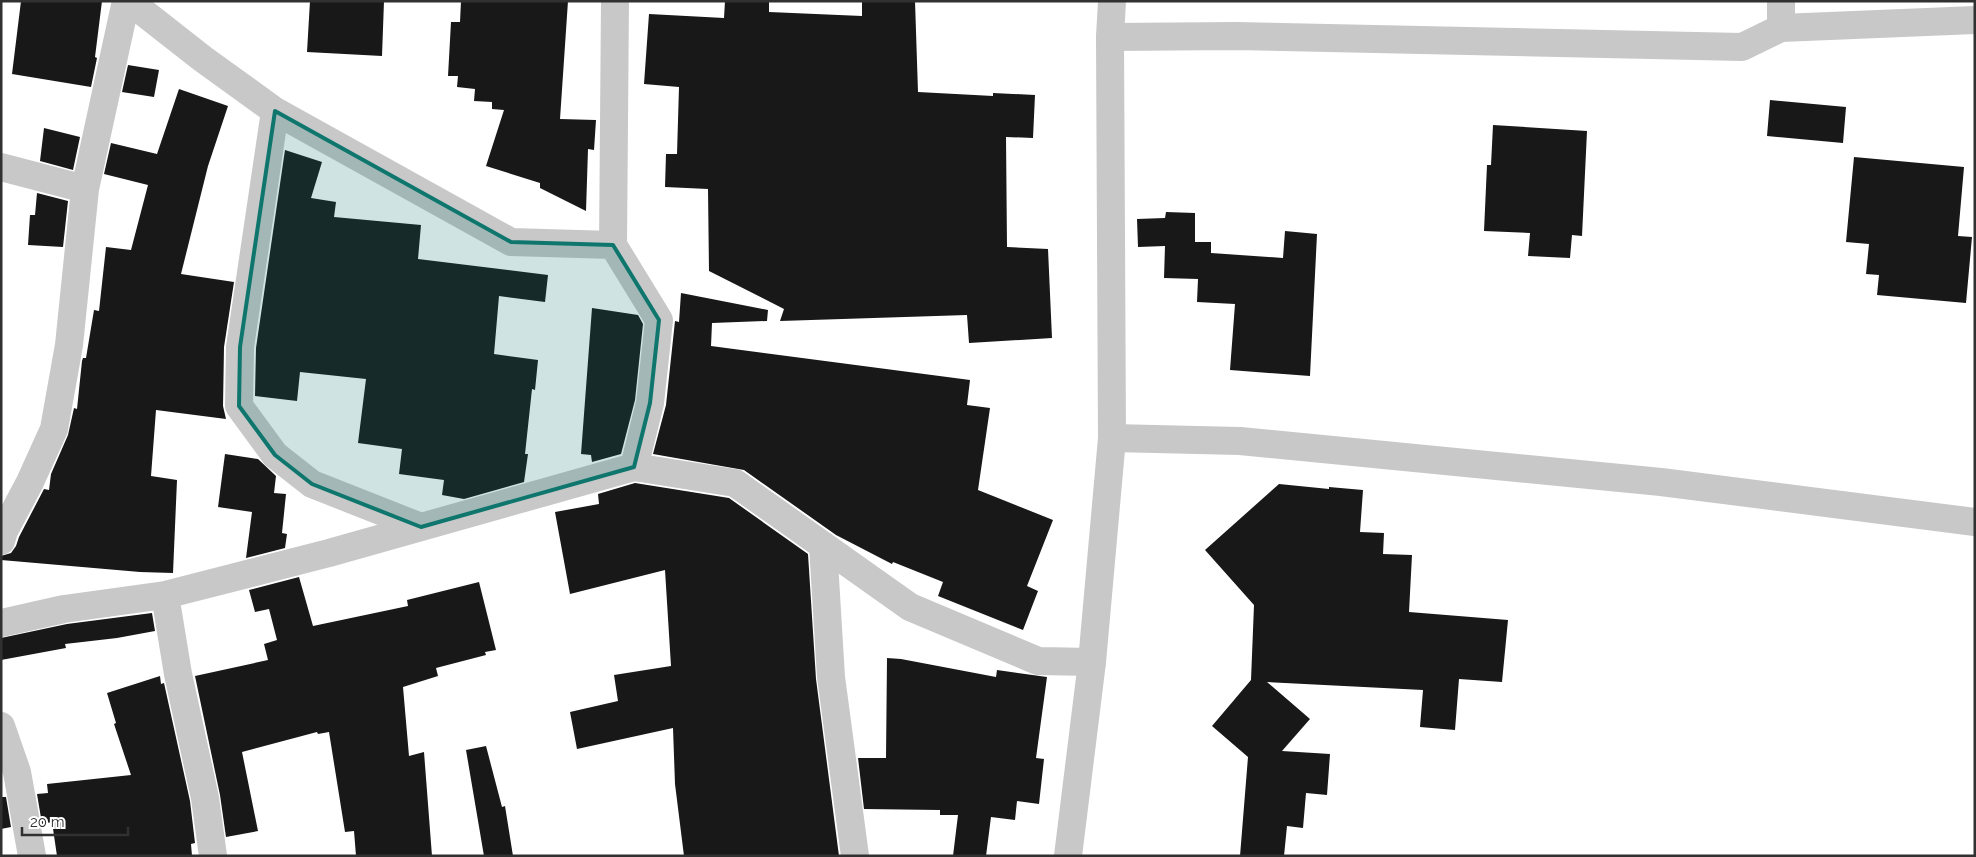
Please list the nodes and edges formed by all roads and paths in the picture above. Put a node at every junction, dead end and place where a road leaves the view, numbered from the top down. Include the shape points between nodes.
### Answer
1 (127, 1) edge
2 (615, 1) edge
3 (1112, 1) edge
4 (1781, 14) edge
5 (1975, 20) edge
6 (1110, 37) junction
7 (276, 112) junction
8 (1, 167) edge
9 (85, 189) junction
10 (613, 245) junction
11 (1112, 438) junction
12 (634, 467) junction
13 (1975, 522) edge
14 (421, 527) junction
15 (1, 541) edge
16 (823, 545) junction
17 (165, 595) junction
18 (1, 623) edge
19 (1092, 662) junction
20 (1, 726) edge
21 (32, 856) edge
22 (213, 856) edge
23 (855, 856) edge
24 (1068, 856) edge

1 - 7 street
1 - 9 street
2 - 10 street
3 - 6 street
4 - 5 street
4 - 6 street via 1742,47 1245,36
6 - 11 street
7 - 10 street via 511,242
7 - 14 street via 240,348 239,406 275,455 312,484
8 - 9 street
9 - 15 street via 69,345 54,428
10 - 12 street via 659,320 650,404
11 - 13 street via 1250,442 1661,482
11 - 19 street
12 - 14 street
12 - 16 street via 735,484
14 - 17 street
16 - 19 street via 910,606 985,640 1038,661
16 - 23 street via 831,677
17 - 18 street via 64,609
17 - 22 street via 178,674 205,798
19 - 24 street
20 - 21 street via 17,772

